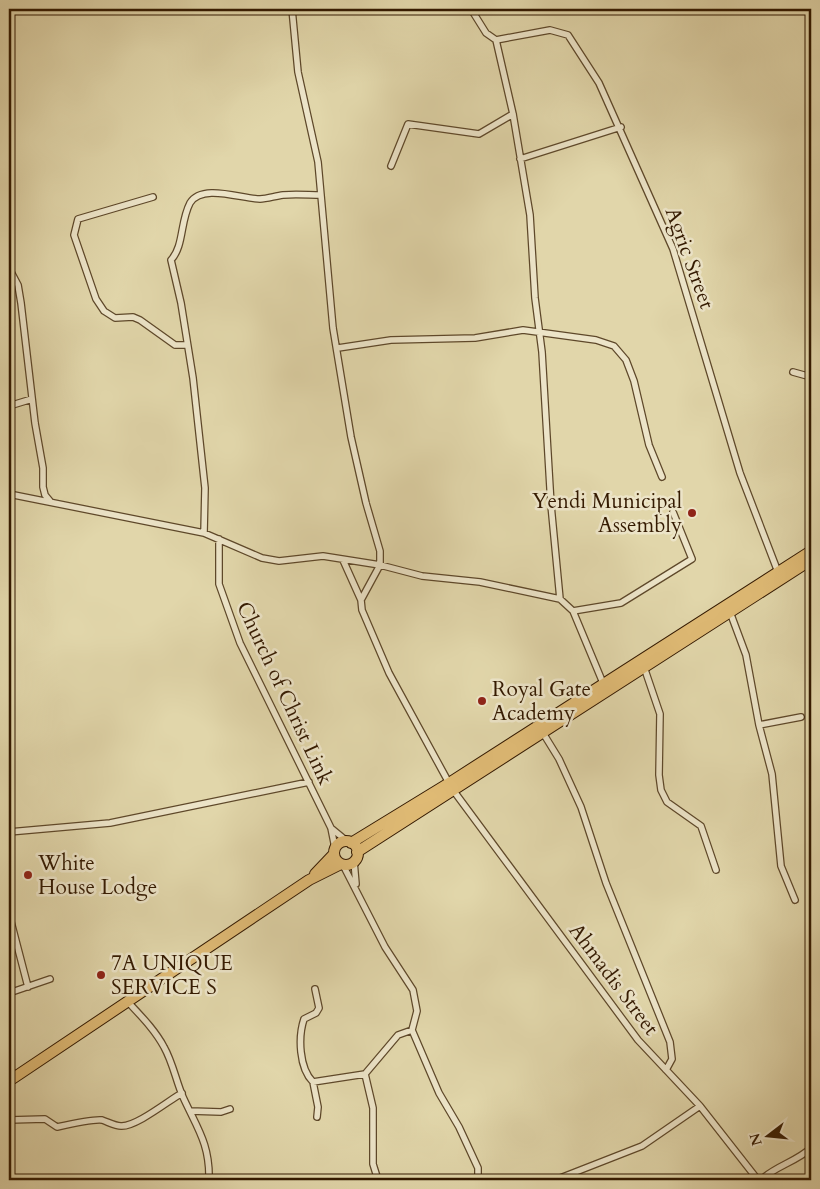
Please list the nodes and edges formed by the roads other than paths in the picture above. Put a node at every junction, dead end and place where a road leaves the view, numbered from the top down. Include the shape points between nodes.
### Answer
1 (292, 9) edge
2 (471, 9) edge
3 (496, 40) junction
4 (512, 114) junction
5 (621, 127) junction
6 (520, 159) junction
7 (391, 166) dead end
8 (321, 195) junction
9 (153, 197) dead end
10 (9, 268) edge
11 (539, 331) junction
12 (187, 344) junction
13 (338, 348) junction
14 (793, 372) dead end
15 (811, 377) edge
16 (32, 399) junction
17 (9, 406) edge
18 (662, 477) dead end
19 (9, 494) edge
20 (50, 502) junction
21 (672, 512) dead end
22 (204, 533) junction
23 (219, 539) junction
24 (811, 551) edge
25 (343, 560) junction
26 (811, 560) edge
27 (380, 565) junction
28 (780, 575) junction
29 (560, 598) junction
30 (361, 600) junction
31 (572, 612) junction
32 (730, 612) junction
33 (644, 667) junction
34 (603, 683) junction
35 (801, 717) dead end
36 (759, 726) junction
37 (544, 733) junction
38 (308, 782) junction
39 (451, 787) junction
40 (331, 828) junction
41 (9, 832) edge
42 (349, 842) junction
43 (334, 851) junction
44 (356, 857) junction
45 (342, 864) junction
46 (716, 870) dead end
47 (309, 880) junction
48 (356, 886) junction
49 (794, 900) dead end
50 (9, 914) edge
51 (50, 979) dead end
52 (28, 987) junction
53 (315, 989) dead end
54 (9, 993) edge
55 (128, 1002) junction
56 (412, 1030) junction
57 (9, 1067) edge
58 (666, 1070) junction
59 (365, 1074) junction
60 (12, 1079) edge
61 (313, 1082) junction
62 (182, 1093) junction
63 (700, 1106) junction
64 (230, 1109) dead end
65 (190, 1110) junction
66 (317, 1117) dead end
67 (9, 1120) edge
68 (811, 1148) edge
69 (9, 1169) edge
70 (12, 1180) edge
71 (209, 1180) edge
72 (378, 1180) edge
73 (478, 1180) edge
74 (555, 1180) edge
75 (759, 1180) edge

1 - 8 street via 298,72 318,162
2 - 3 street via 486,33
3 - 4 street
3 - 5 street, Agric Street via 550,30 568,36 599,83
4 - 6 street
4 - 7 street via 479,134 408,124
5 - 6 street
5 - 28 street, Agric Street via 673,249 740,473
6 - 11 street via 530,215
8 - 12 street via 261,199 220,193 199,195 191,202 182,222 178,252 171,260
8 - 13 street via 333,328
9 - 12 street via 78,218 74,235 96,299 104,311 115,318 140,320 175,345
10 - 16 street via 18,285 22,303
11 - 13 street via 523,330 457,339 391,340
11 - 18 street via 614,346 626,360 649,445
11 - 29 street
12 - 22 street via 205,488
13 - 27 street via 351,436 380,551
14 - 15 street
16 - 17 street
16 - 20 street via 44,468 43,487
19 - 20 street
20 - 22 street
21 - 31 street via 692,559 621,603
22 - 23 street
23 - 25 street via 262,558 279,561 323,556
23 - 38 street, Church of Christ Link via 219,584 226,606 240,643
24 - 28 highway
25 - 27 street
25 - 30 street, Ahmadis Street
26 - 28 highway
27 - 29 street via 422,576 480,582
27 - 30 street
28 - 32 highway
28 - 34 highway
29 - 31 street
30 - 39 street, Ahmadis Street via 362,610 389,673
31 - 34 street
32 - 33 highway
32 - 36 street via 746,655
33 - 37 highway
33 - 46 street via 660,714 659,775 662,790 667,802 701,826
34 - 39 highway
35 - 36 street
36 - 49 street via 772,774 781,866
37 - 39 highway
37 - 58 street via 581,807 606,883 670,1042 672,1059
38 - 40 street, Church of Christ Link
38 - 41 street via 110,823
39 - 42 highway
39 - 44 highway
39 - 58 street, Ahmadis Street via 638,1040
40 - 42 street, Church of Christ Link
40 - 43 street, Church of Christ Link
42 - 43 highway via 339,844
42 - 44 highway
43 - 45 highway
43 - 47 highway
44 - 45 highway
44 - 48 street
45 - 47 highway
45 - 48 street
47 - 55 highway
48 - 56 street via 385,947 413,990 417,1011
50 - 52 street
51 - 52 street
52 - 54 street
53 - 61 street via 319,1008 304,1019 300,1041 305,1072
55 - 60 highway
55 - 62 street via 164,1048
56 - 59 street via 398,1035
56 - 73 street via 439,1093 478,1168
57 - 60 street
58 - 63 street, Ahmadis Street
59 - 61 street
59 - 72 street via 373,1108 372,1164
61 - 66 street
62 - 65 street
62 - 67 street via 134,1124 121,1126 100,1120 57,1127 45,1119
63 - 74 street via 642,1146
63 - 75 street, Ahmadis Street
64 - 65 street via 221,1112
65 - 71 street via 207,1152
68 - 75 street
69 - 70 street

